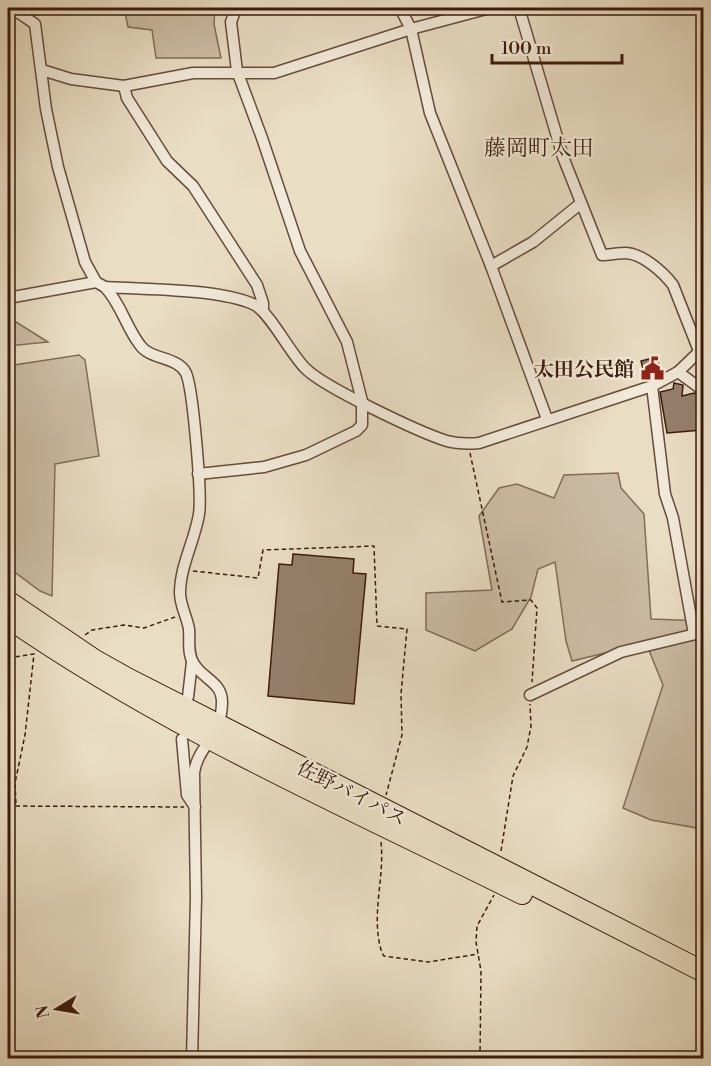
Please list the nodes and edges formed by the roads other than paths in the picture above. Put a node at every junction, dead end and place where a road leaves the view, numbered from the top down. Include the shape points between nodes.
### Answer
1 (236, 8) edge
2 (400, 8) edge
3 (490, 8) edge
4 (519, 8) edge
5 (15, 10) edge
6 (411, 29) junction
7 (42, 70) junction
8 (237, 71) junction
9 (124, 86) junction
10 (580, 204) junction
11 (491, 266) junction
12 (101, 284) junction
13 (8, 298) edge
14 (263, 309) junction
15 (701, 349) edge
16 (678, 372) junction
17 (652, 386) junction
18 (704, 391) edge
19 (362, 401) junction
20 (547, 419) junction
21 (198, 474) junction
22 (8, 601) edge
23 (8, 618) edge
24 (699, 633) edge
25 (192, 662) junction
26 (530, 695) road end
27 (188, 697) dead end
28 (215, 733) junction
29 (182, 739) dead end
30 (195, 807) junction
31 (498, 875) junction
32 (704, 972) edge
33 (704, 986) edge
34 (192, 1059) edge

1 - 8 street via 231,22
2 - 6 street
3 - 6 street
4 - 10 street
5 - 7 street via 35,24
6 - 8 street via 273,73
6 - 11 street via 430,114
7 - 9 street via 71,79
7 - 12 street via 56,159 85,262
8 - 9 street via 193,72
8 - 19 street via 300,251 347,342
9 - 14 street via 127,98 167,161 192,186 257,285
10 - 11 street via 532,242
10 - 15 street via 602,255 634,255 667,276
11 - 20 street
12 - 13 street
12 - 14 street via 224,297
12 - 21 street via 114,297 141,347 174,362 185,372
14 - 19 street via 286,346 308,371
15 - 16 street
16 - 17 street
16 - 18 street
17 - 20 street
17 - 24 street via 665,494
19 - 20 street via 429,435 469,444
19 - 21 street via 362,425 356,431 306,455 264,466
21 - 25 street via 200,511 180,594
22 - 28 highway, 佐野バイパス
23 - 28 highway, 佐野バイパス via 123,692
24 - 26 street via 621,652
25 - 27 street
25 - 28 street via 201,674 217,684 222,699
28 - 30 street via 196,762
28 - 31 highway, 佐野バイパス
29 - 30 street via 187,795
30 - 34 street
31 - 32 highway, 佐野バイパス
31 - 33 highway, 佐野バイパス

